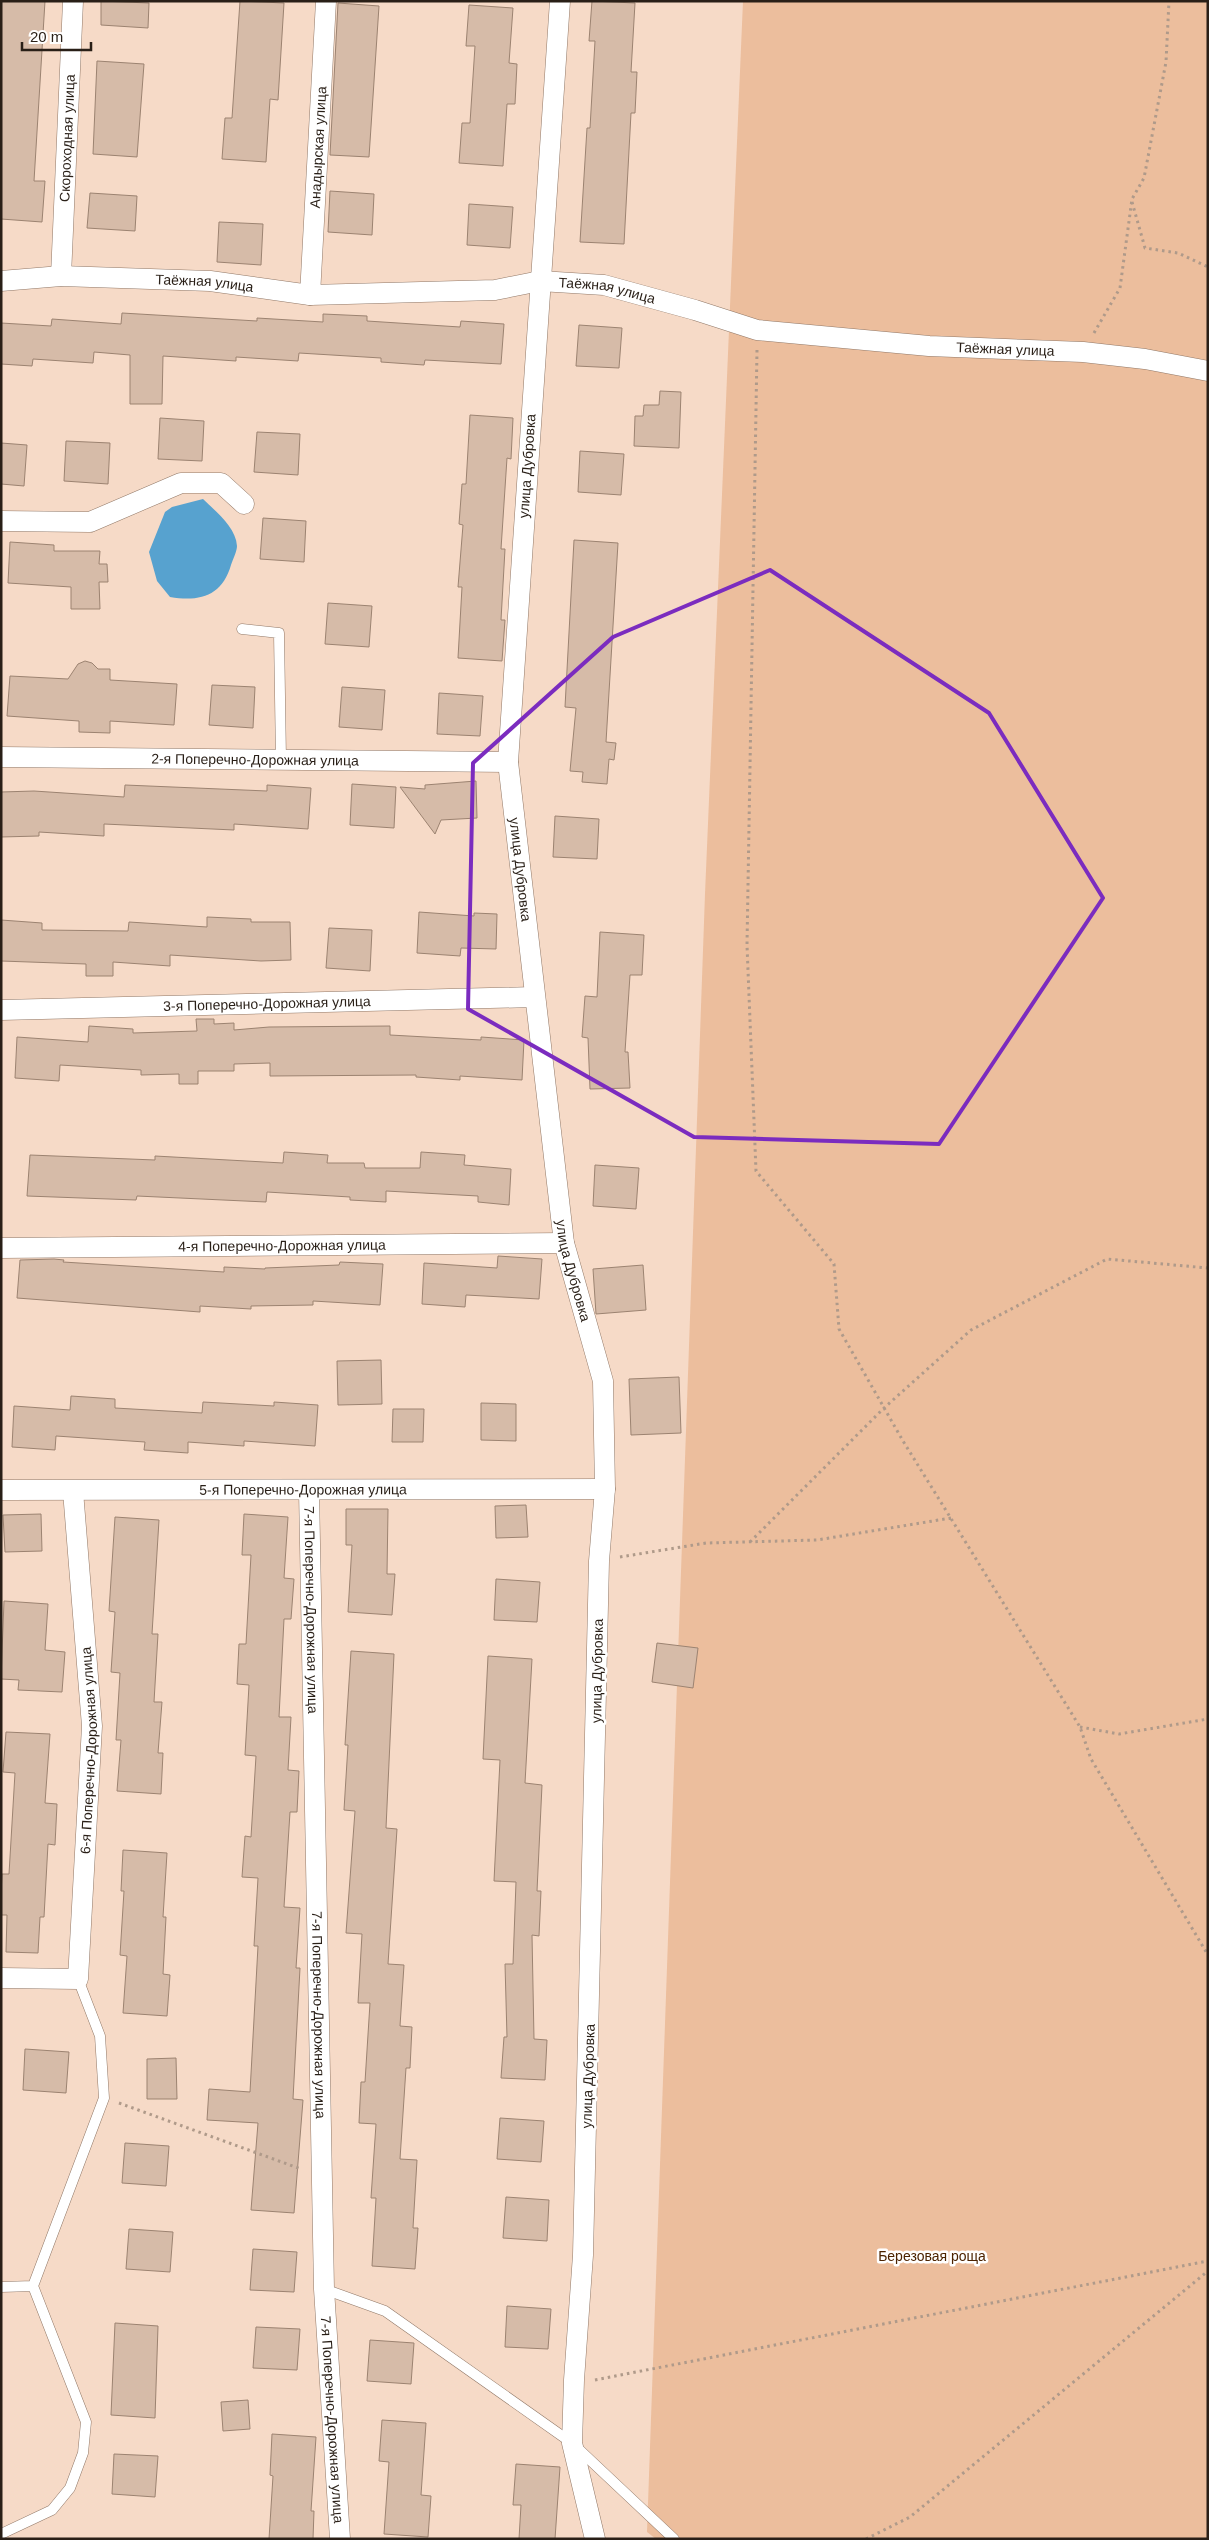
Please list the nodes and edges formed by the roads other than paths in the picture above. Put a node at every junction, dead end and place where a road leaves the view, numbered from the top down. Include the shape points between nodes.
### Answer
1 (73, 1) edge
2 (326, 1) edge
3 (560, 1) edge
4 (61, 276) junction
5 (1, 281) edge
6 (540, 281) junction
7 (310, 295) junction
8 (1208, 371) edge
9 (244, 504) dead end
10 (1, 521) edge
11 (242, 629) dead end
12 (1, 757) edge
13 (281, 760) junction
14 (508, 762) junction
15 (534, 997) junction
16 (1, 1010) edge
17 (564, 1243) junction
18 (1, 1248) edge
19 (605, 1489) junction
20 (1, 1490) edge
21 (309, 1490) junction
22 (74, 1491) junction
23 (1, 1978) edge
24 (78, 1979) junction
25 (33, 2286) junction
26 (1, 2287) edge
27 (324, 2289) junction
28 (572, 2444) junction
29 (1, 2534) edge
30 (340, 2539) edge
31 (595, 2539) edge
32 (674, 2539) edge

1 - 4 street, Скороходная улица
2 - 7 street, Анадырская улица
3 - 6 street, улица Дубровка
4 - 5 street, Таёжная улица
4 - 7 street, Таёжная улица via 210,281
6 - 7 street, Таёжная улица via 495,290
6 - 8 street, Таёжная улица via 604,285 757,330 929,346 1083,352
6 - 14 street, улица Дубровка
9 - 10 street via 221,484 181,482 90,522
11 - 13 lane via 279,633
12 - 13 street, 2-я Поперечно-Дорожная улица
13 - 14 street, 2-я Поперечно-Дорожная улица
14 - 15 street, улица Дубровка
15 - 16 street, 3-я Поперечно-Дорожная улица
15 - 17 street, улица Дубровка
17 - 18 street, 4-я Поперечно-Дорожная улица
17 - 19 street, улица Дубровка via 604,1380
19 - 21 street, 5-я Поперечно-Дорожная улица
19 - 28 street, улица Дубровка via 599,1561 583,2245
20 - 22 street, 5-я Поперечно-Дорожная улица
21 - 22 street, 5-я Поперечно-Дорожная улица
21 - 27 street, 7-я Поперечно-Дорожная улица
22 - 24 street, 6-я Поперечно-Дорожная улица via 92,1726
23 - 24 street
24 - 25 lane via 100,2036 104,2098
25 - 26 lane
25 - 29 lane via 86,2422 83,2453 70,2488 52,2510
27 - 28 lane via 385,2312
27 - 30 street, 7-я Поперечно-Дорожная улица
28 - 31 street, улица Дубровка
28 - 32 lane

